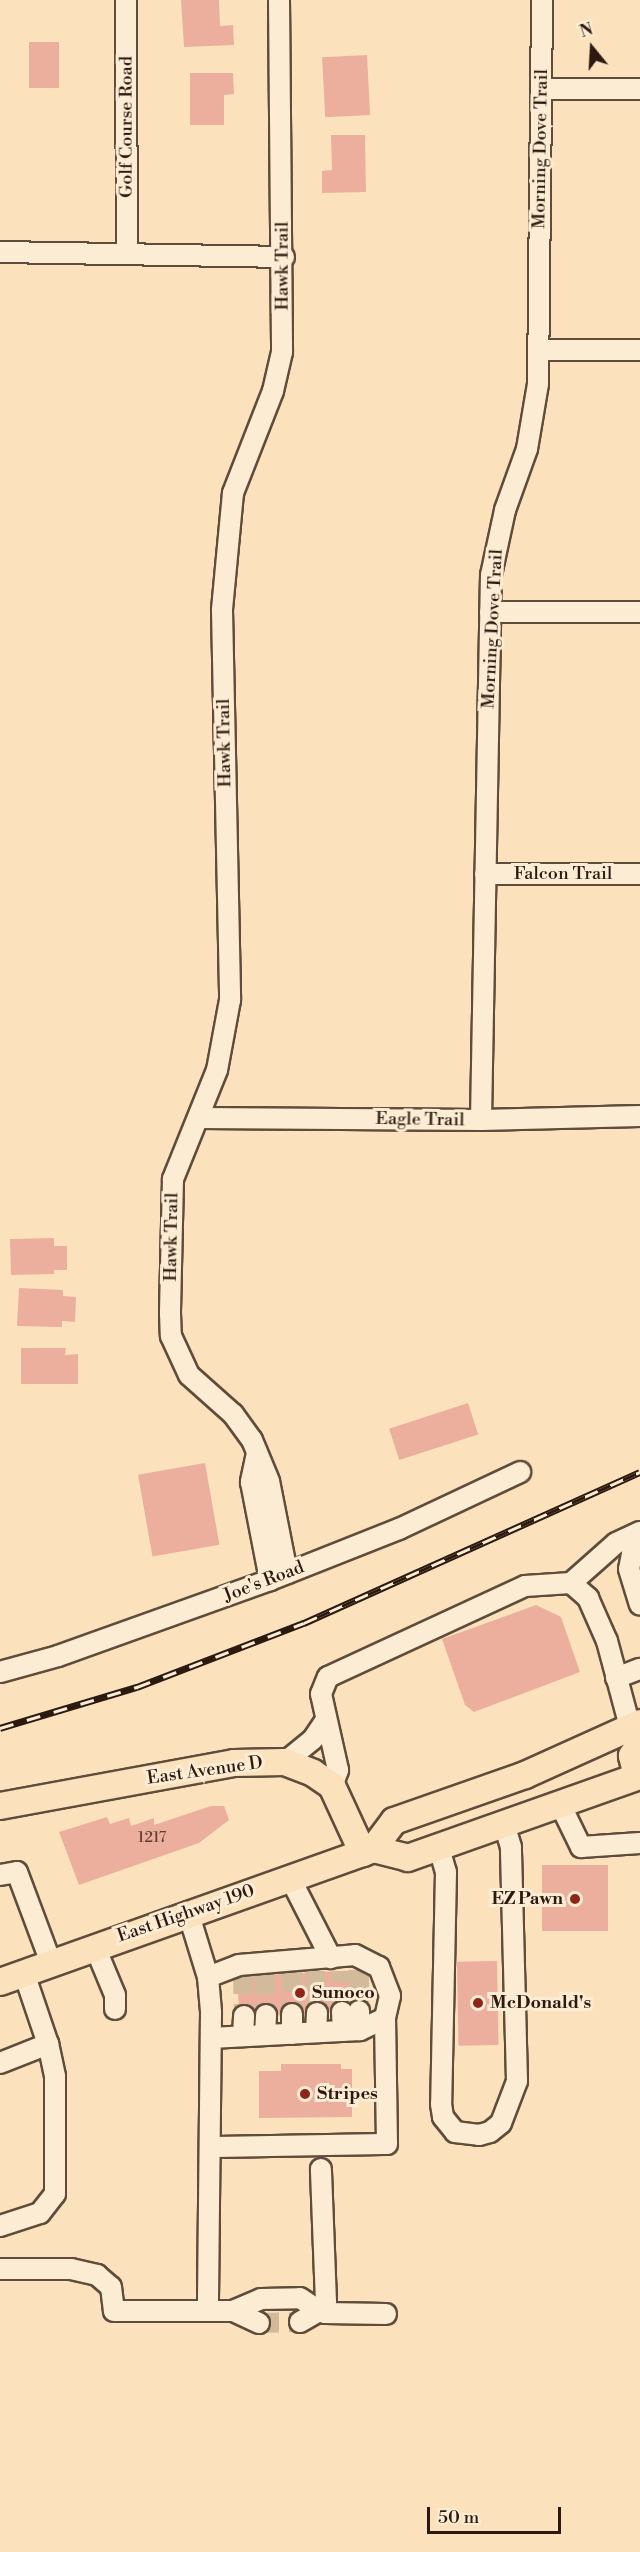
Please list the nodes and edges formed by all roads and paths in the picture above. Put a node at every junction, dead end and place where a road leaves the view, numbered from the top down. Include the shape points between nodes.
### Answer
1 (126, 0) edge
2 (279, 0) edge
3 (542, 0) edge
4 (543, 89) junction
5 (640, 89) edge
6 (0, 252) edge
7 (127, 254) junction
8 (284, 257) junction
9 (540, 350) junction
10 (640, 350) edge
11 (490, 612) junction
12 (640, 612) edge
13 (485, 874) junction
14 (640, 874) edge
15 (640, 1116) edge
16 (201, 1118) junction
17 (481, 1120) junction
18 (520, 1472) dead end
19 (640, 1532) edge
20 (640, 1548) edge
21 (279, 1576) junction
22 (571, 1583) junction
23 (640, 1604) edge
24 (640, 1669) edge
25 (0, 1672) edge
26 (616, 1678) junction
27 (325, 1721) junction
28 (637, 1731) edge
29 (285, 1762) junction
30 (639, 1780) edge
31 (332, 1786) junction
32 (560, 1804) junction
33 (0, 1806) edge
34 (504, 1824) junction
35 (640, 1844) edge
36 (439, 1848) junction
37 (368, 1851) junction
38 (0, 1875) edge
39 (290, 1878) junction
40 (188, 1912) junction
41 (95, 1947) junction
42 (51, 1963) junction
43 (337, 1963) junction
44 (24, 1973) junction
45 (208, 1977) junction
46 (0, 1982) edge
47 (115, 2009) dead end
48 (292, 2014) tunnel mouth
49 (266, 2015) tunnel mouth
50 (244, 2016) tunnel mouth
51 (385, 2018) junction
52 (292, 2034) junction
53 (265, 2035) junction
54 (243, 2036) junction
55 (211, 2038) junction
56 (48, 2044) junction
57 (0, 2062) edge
58 (212, 2147) junction
59 (321, 2169) dead end
60 (0, 2226) edge
61 (0, 2269) edge
62 (208, 2310) junction
63 (233, 2311) junction
64 (322, 2312) junction
65 (386, 2314) dead end
66 (300, 2322) tunnel mouth
67 (259, 2323) tunnel mouth

1 - 7 street, Golf Course Road
2 - 8 street, Hawk Trail
3 - 4 street, Morning Dove Trail
4 - 5 street
4 - 9 street, Morning Dove Trail
6 - 7 street
7 - 8 street
8 - 16 street, Hawk Trail via 282,352 273,391 233,493 228,524 222,610 230,991 217,1070
9 - 10 street
9 - 11 street, Morning Dove Trail via 533,422 496,546
11 - 12 street
11 - 13 street, Morning Dove Trail
13 - 14 street, Falcon Trail
13 - 17 street, Morning Dove Trail
15 - 17 street, Eagle Trail
16 - 17 street, Eagle Trail
16 - 21 street, Hawk Trail via 183,1148 170,1198 171,1336 189,1375 233,1414 257,1453 251,1482
18 - 21 street, Joe's Road via 399,1529
19 - 22 street via 616,1543
20 - 23 street via 632,1554 629,1569
21 - 25 street, Joe's Road via 58,1656
22 - 26 street via 588,1598 607,1641
22 - 27 street via 525,1586 340,1668 328,1677 321,1694
24 - 26 street
26 - 28 street
27 - 29 street via 313,1739
27 - 31 street via 339,1770
28 - 30 main road via 632,1756
28 - 37 main road via 394,1821
29 - 31 main road, East Avenue D
29 - 33 main road, East Avenue D via 234,1763
30 - 32 main road
31 - 37 main road
32 - 34 main road
32 - 35 street via 581,1848
34 - 36 main road
34 - 36 street via 511,1847 517,2081 501,2122 490,2132 479,2135 455,2132 443,2117 441,2104 446,1872
36 - 37 main road via 408,1858
37 - 39 main road, East Highway 190
38 - 42 street via 17,1872
39 - 40 main road, East Highway 190
39 - 43 street
40 - 41 main road, East Highway 190
40 - 45 street
41 - 42 main road, East Highway 190
41 - 47 street via 114,1995
42 - 44 main road, East Highway 190
43 - 45 street via 243,1969
43 - 51 street via 379,1966 390,1996
44 - 46 main road, East Highway 190
44 - 56 street
45 - 55 street
48 - 52 street
49 - 53 street
50 - 54 street
51 - 52 street via 316,2022
51 - 58 street via 387,2144
52 - 53 street
53 - 54 street
54 - 55 street
55 - 58 street
56 - 57 street
56 - 60 street via 55,2076 55,2194 40,2213
58 - 62 street via 207,2163
59 - 64 street
61 - 62 street via 71,2269 97,2275 111,2287 114,2310
62 - 63 street
63 - 64 street via 261,2299 300,2298
63 - 67 street
64 - 65 street
64 - 66 street

